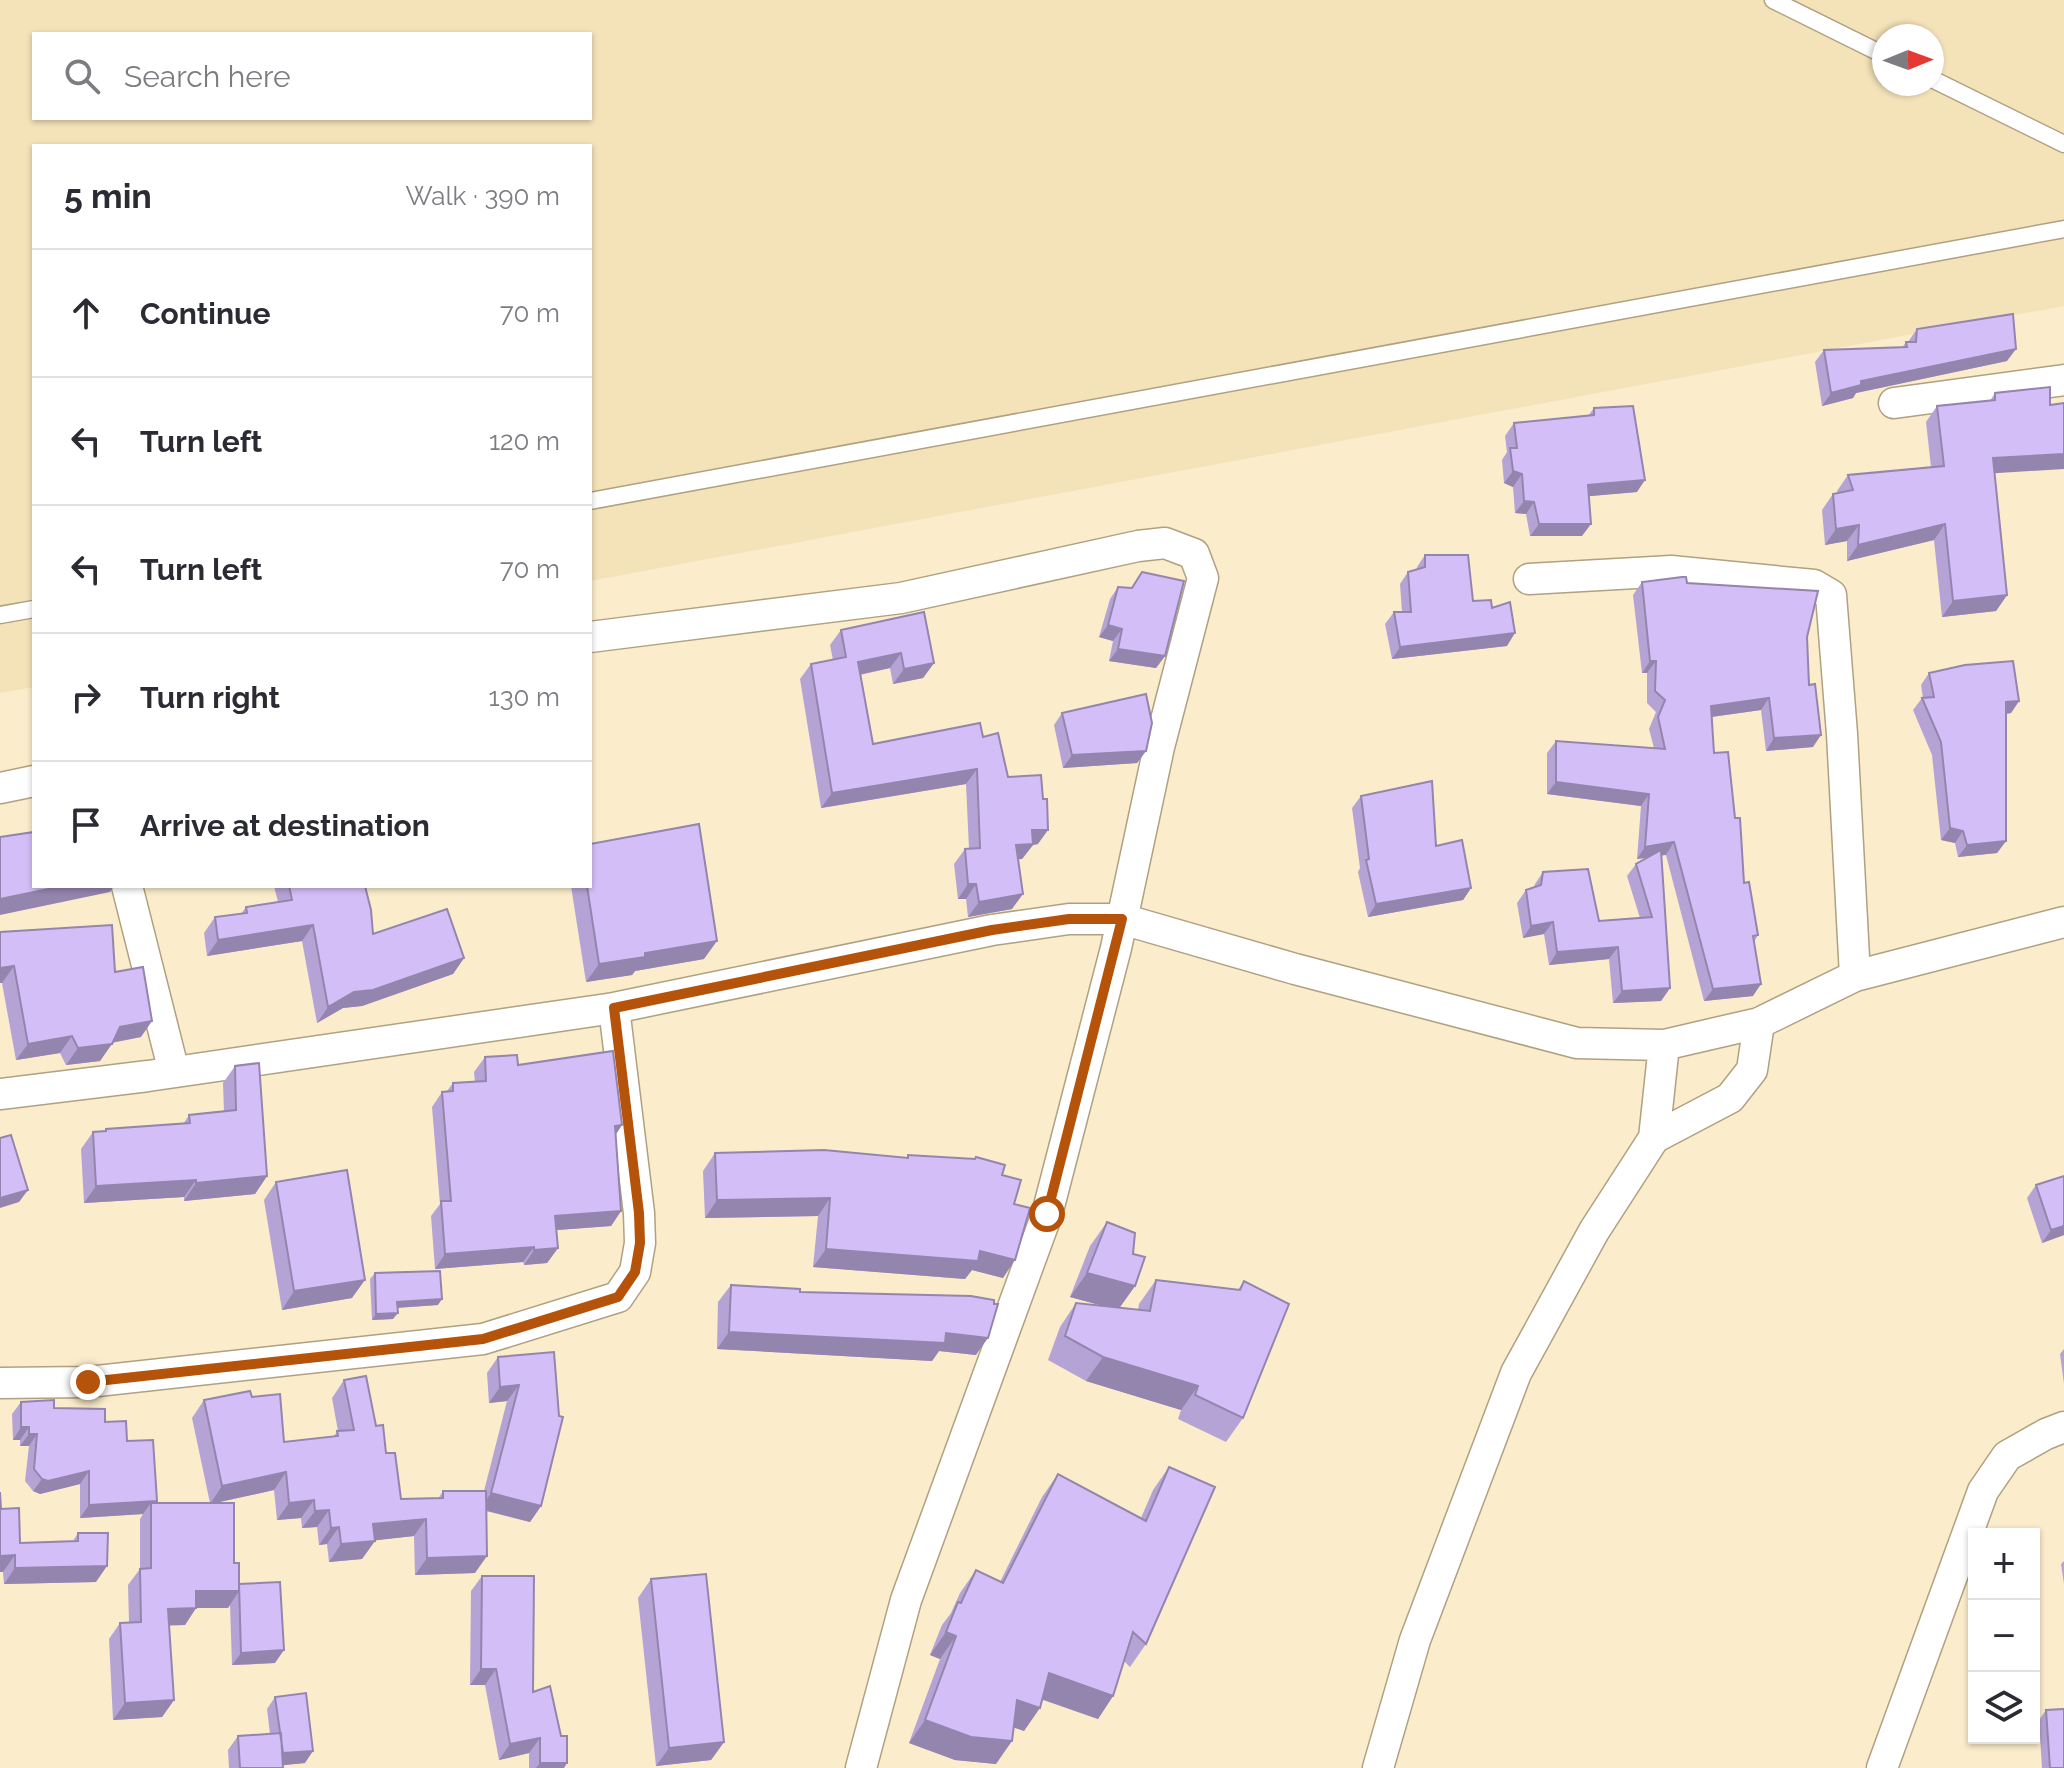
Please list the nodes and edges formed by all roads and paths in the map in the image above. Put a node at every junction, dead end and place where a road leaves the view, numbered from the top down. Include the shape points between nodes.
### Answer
1 (1773, 0) edge
2 (1872, 49) edge
3 (1944, 85) edge
4 (2064, 144) edge
5 (2064, 229) edge
6 (2064, 380) edge
7 (1894, 403) dead end
8 (592, 501) edge
9 (1529, 579) dead end
10 (32, 609) edge
11 (0, 615) edge
12 (592, 637) edge
13 (32, 781) edge
14 (0, 788) edge
15 (128, 888) edge
16 (1122, 919) junction
17 (2064, 922) edge
18 (1855, 976) junction
19 (614, 1008) junction
20 (1759, 1023) junction
21 (1664, 1045) junction
22 (174, 1072) junction
23 (0, 1094) edge
24 (1654, 1138) junction
25 (0, 1383) edge
26 (2064, 1427) edge
27 (861, 1768) edge
28 (1378, 1768) edge
29 (1882, 1768) edge

1 - 2 lane
3 - 4 lane
5 - 8 lane
6 - 7 street
9 - 18 street via 1671,571 1814,585 1831,595
10 - 11 lane
12 - 16 street via 901,598 1138,546 1165,543 1194,554 1203,578
13 - 14 street
15 - 22 street
16 - 19 street via 1069,919 992,930
16 - 21 street via 1577,1043
16 - 27 street via 1047,1214 906,1600
17 - 18 street
18 - 20 street
19 - 22 street
19 - 25 street via 640,1243 635,1272 618,1297 483,1339 88,1382
20 - 21 street
20 - 24 street via 1752,1070 1730,1098
21 - 24 street
22 - 23 street
24 - 28 street via 1594,1231 1516,1373 1415,1640
26 - 29 street via 2007,1456 1983,1491

